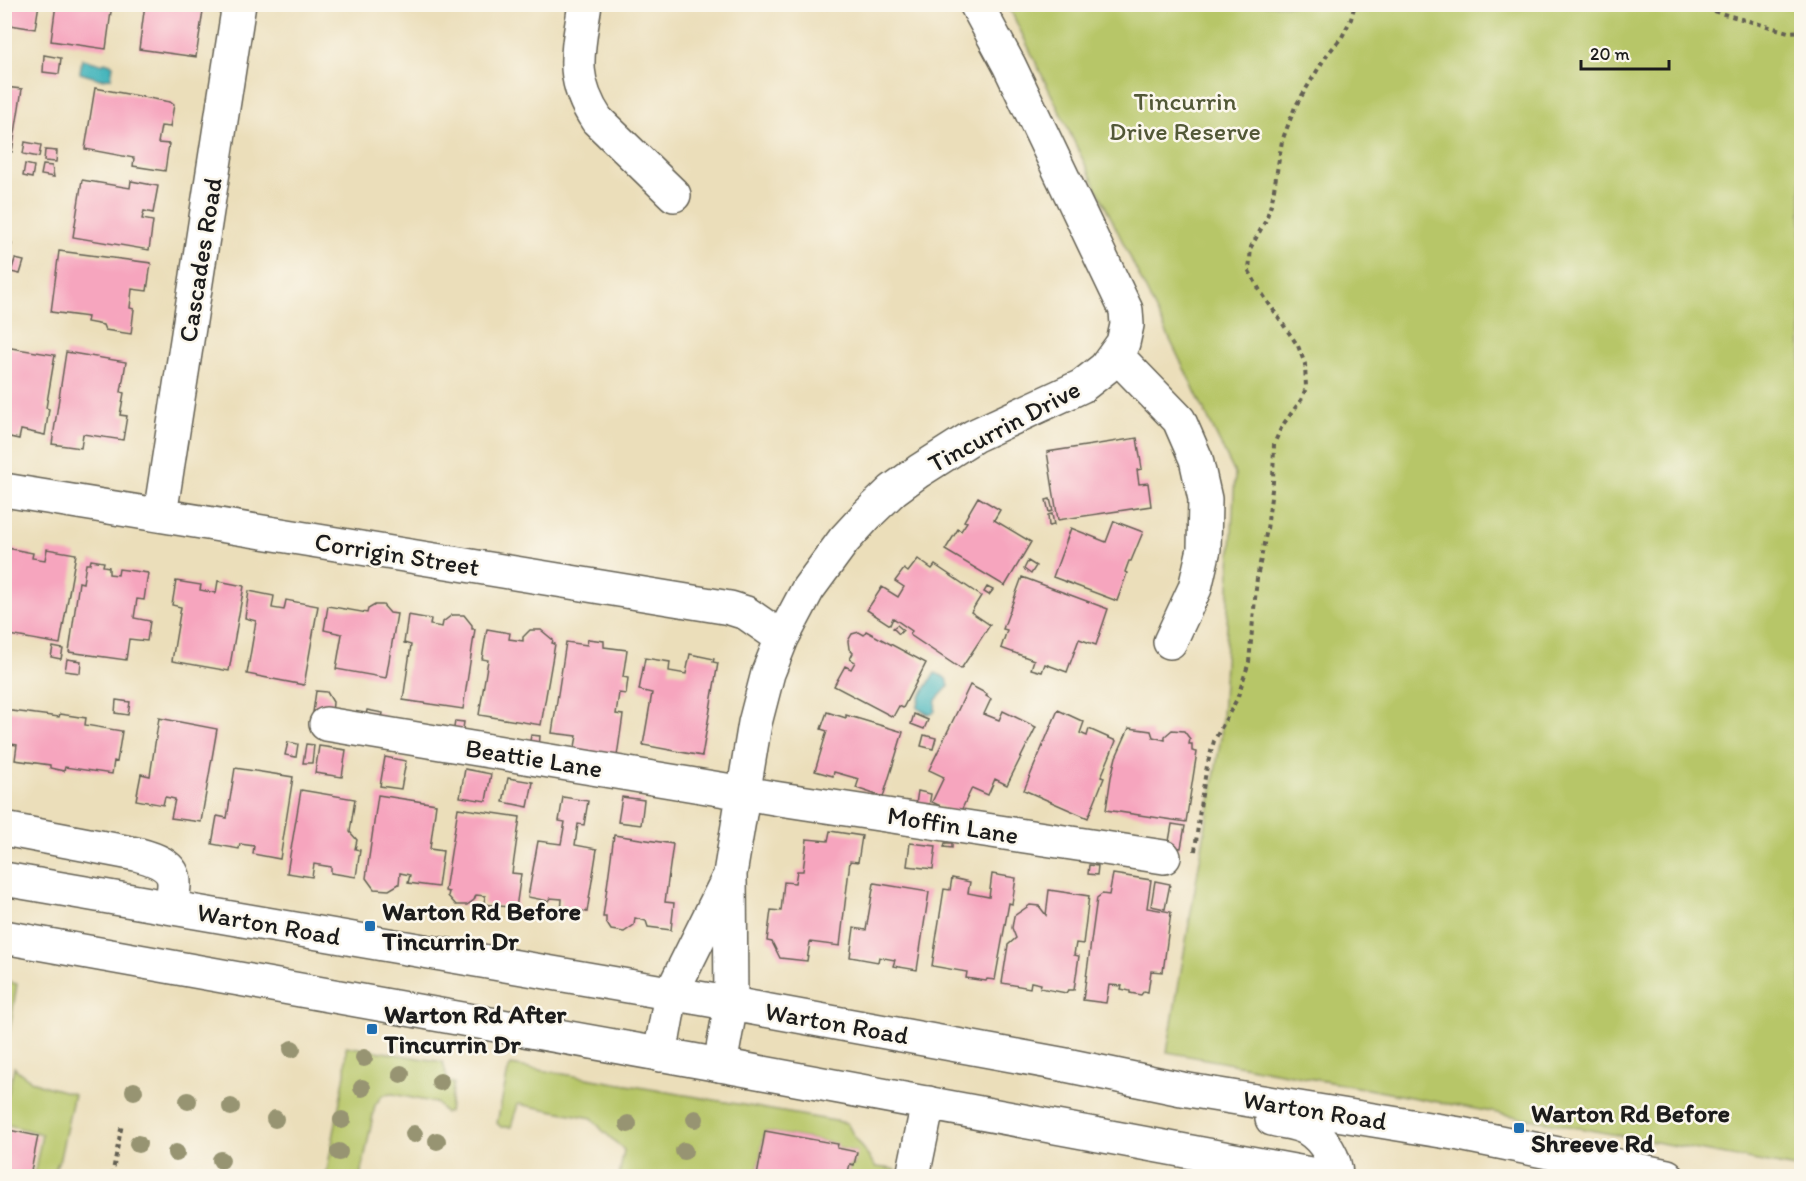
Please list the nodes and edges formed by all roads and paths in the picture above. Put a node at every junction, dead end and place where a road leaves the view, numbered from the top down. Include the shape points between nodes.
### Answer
1 (239, 4) edge
2 (585, 4) edge
3 (976, 4) edge
4 (1355, 4) edge
5 (1688, 4) edge
6 (1802, 31) edge
7 (674, 195) dead end
8 (1115, 354) junction
9 (4, 490) edge
10 (160, 515) junction
11 (782, 638) junction
12 (1170, 642) dead end
13 (326, 724) dead end
14 (742, 793) junction
15 (4, 829) edge
16 (1164, 857) joint
17 (730, 874) junction
18 (4, 879) edge
19 (171, 907) junction
20 (4, 937) edge
21 (671, 994) junction
22 (731, 1004) junction
23 (660, 1055) junction
24 (720, 1065) junction
25 (1182, 1089) junction
26 (928, 1103) junction
27 (122, 1124) dead end
28 (112, 1176) edge
29 (913, 1176) edge
30 (1321, 1176) edge
31 (1336, 1176) edge
32 (1667, 1176) edge

1 - 10 street, Cascades Road
2 - 7 street via 577,55 581,92 597,120
3 - 8 street, Tincurrin Drive via 1010,65 1126,310 1123,343
4 - 16 path via 1342,37 1295,107 1282,141 1272,201 1251,247 1249,271 1298,346 1305,364 1306,388 1274,444 1273,482 1257,578 1249,662 1237,699 1214,741 1192,862
5 - 6 path via 1788,32
8 - 11 street, Tincurrin Drive via 1105,368 1082,386 974,436 894,490 844,540 808,589
8 - 12 street via 1179,420 1196,459 1205,499 1204,549 1195,588
9 - 10 street, Corrigin Street
10 - 11 street, Corrigin Street via 730,608 746,613
11 - 14 street, Tincurrin Drive via 760,703
13 - 14 street, Beattie Lane
14 - 16 street, Moffin Lane
14 - 17 street, Tincurrin Drive
15 - 19 street via 156,859 166,865 175,882
17 - 21 street, Tincurrin Drive
17 - 22 street, Tincurrin Drive
18 - 19 street, Warton Road
19 - 21 street, Warton Road
20 - 23 street
21 - 22 street, Warton Road
21 - 23 street, Tincurrin Drive
22 - 24 street, Tincurrin Drive
22 - 25 street, Warton Road
23 - 24 street
24 - 26 street
25 - 31 street via 1235,1109 1307,1128 1323,1143 1336,1165
25 - 32 street, Warton Road via 1460,1134
26 - 29 street
26 - 30 street
27 - 28 path

